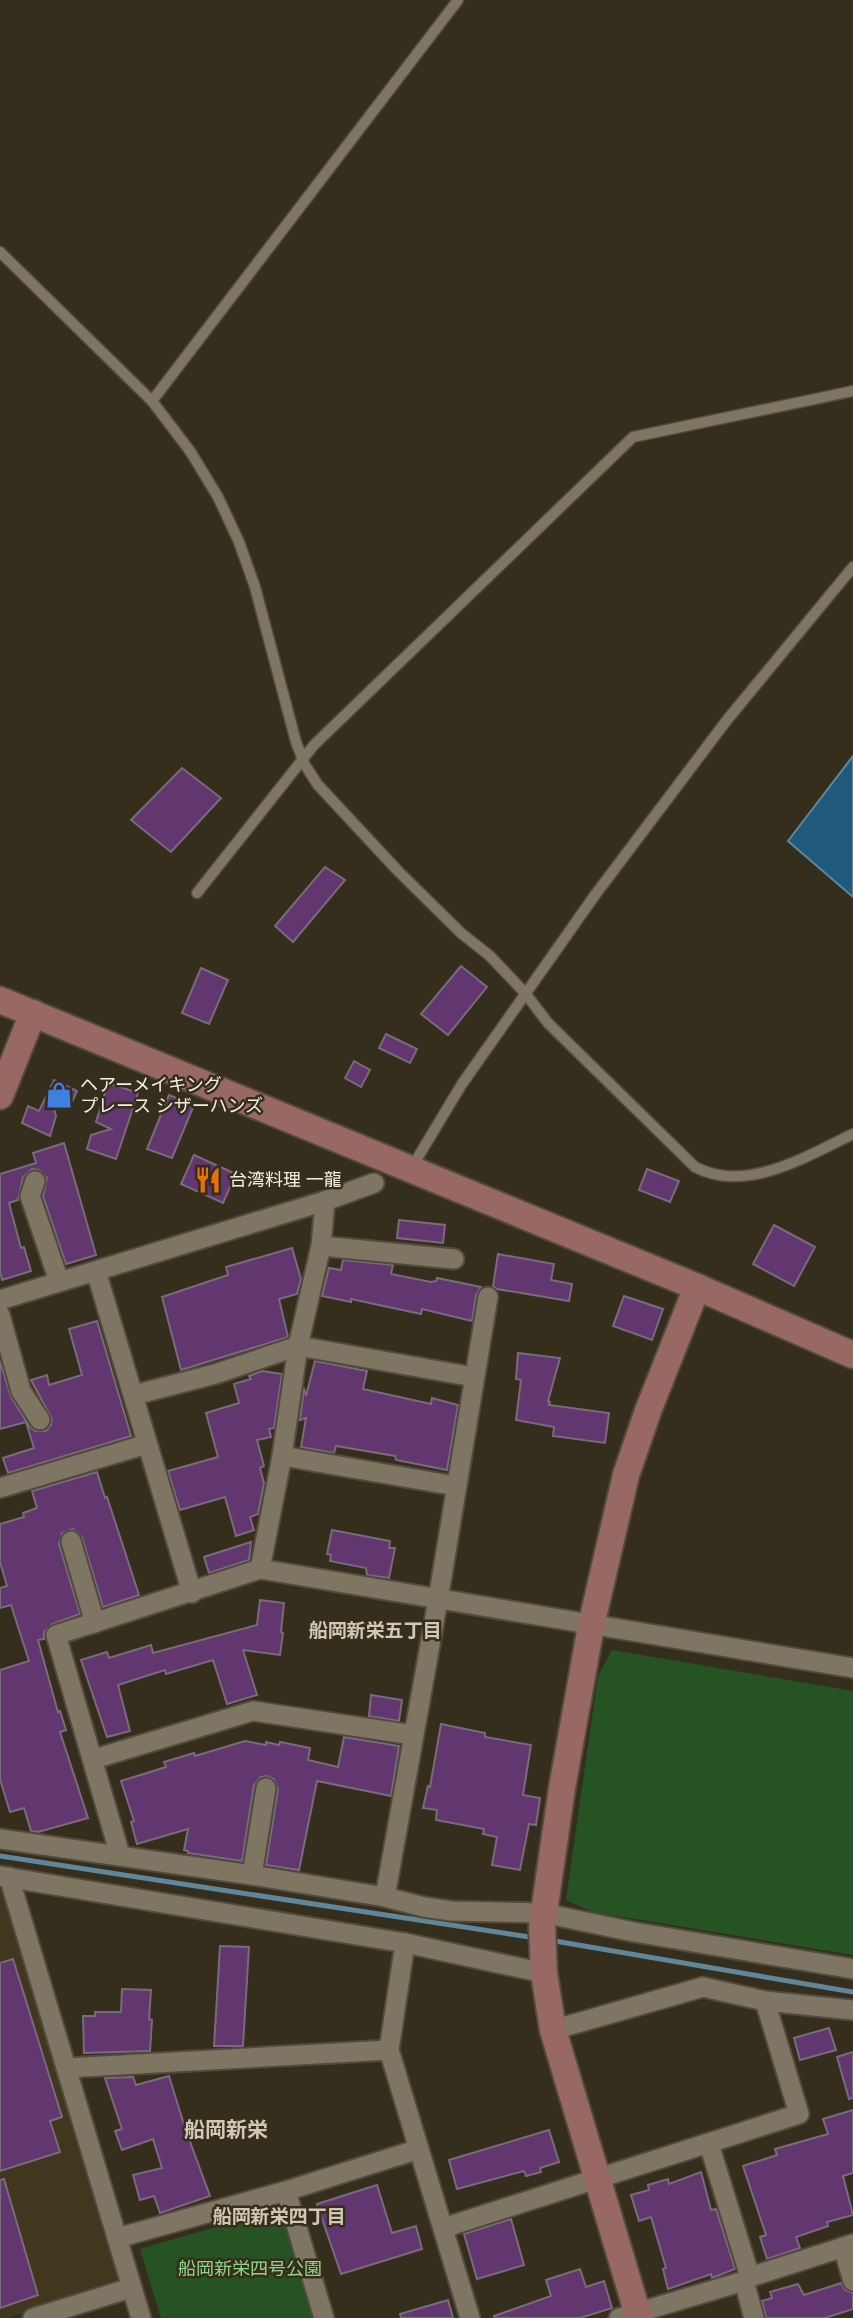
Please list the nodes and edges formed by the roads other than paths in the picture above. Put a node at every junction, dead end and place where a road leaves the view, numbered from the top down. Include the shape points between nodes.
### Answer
1 (458, 0) edge
2 (0, 252) edge
3 (853, 391) edge
4 (152, 401) junction
5 (853, 568) edge
6 (303, 760) junction
7 (197, 893) dead end
8 (525, 993) junction
9 (0, 1000) edge
10 (33, 1013) junction
11 (0, 1096) edge
12 (853, 1134) edge
13 (410, 1170) junction
14 (35, 1181) dead end
15 (374, 1183) dead end
16 (325, 1201) junction
17 (321, 1246) junction
18 (454, 1259) dead end
19 (96, 1271) junction
20 (59, 1282) junction
21 (696, 1287) junction
22 (488, 1297) dead end
23 (0, 1300) edge
24 (0, 1315) edge
25 (298, 1346) junction
26 (853, 1355) edge
27 (474, 1377) junction
28 (134, 1395) junction
29 (40, 1420) dead end
30 (147, 1444) junction
31 (282, 1456) junction
32 (456, 1486) junction
33 (0, 1488) edge
34 (71, 1541) dead end
35 (260, 1570) junction
36 (192, 1593) junction
37 (438, 1600) junction
38 (95, 1623) junction
39 (591, 1626) junction
40 (853, 1668) edge
41 (413, 1735) junction
42 (93, 1759) junction
43 (266, 1788) dead end
44 (1, 1837) edge
45 (120, 1855) junction
46 (253, 1875) junction
47 (5, 1877) edge
48 (385, 1897) junction
49 (543, 1919) junction
50 (405, 1943) junction
51 (543, 1964) junction
52 (853, 1969) edge
53 (765, 2001) junction
54 (853, 2010) edge
55 (553, 2030) junction
56 (389, 2050) junction
57 (66, 2068) junction
58 (709, 2144) junction
59 (419, 2149) junction
60 (596, 2178) junction
61 (286, 2191) junction
62 (443, 2228) junction
63 (117, 2238) junction
64 (848, 2246) edge
65 (747, 2279) junction
66 (853, 2281) edge
67 (131, 2288) junction
68 (632, 2316) edge
69 (33, 2318) edge
70 (141, 2318) edge
71 (324, 2318) edge
72 (470, 2318) edge
73 (754, 2318) edge

1 - 4 lane
2 - 4 lane
3 - 6 lane via 633,437
4 - 6 lane via 190,450 239,542
5 - 8 lane via 727,720
6 - 7 lane
6 - 8 lane via 318,785 399,872
8 - 12 lane via 548,1023 642,1116 695,1167 709,1174 746,1175 792,1163
8 - 13 lane
9 - 10 street
10 - 11 street
10 - 13 street
13 - 21 street
14 - 20 street via 30,1196
15 - 16 street
16 - 17 street
16 - 19 street
17 - 18 street
17 - 25 street
19 - 20 street
19 - 28 street
20 - 23 street
21 - 26 street
21 - 39 street via 626,1475
22 - 27 street
24 - 29 street via 21,1391
25 - 27 street
25 - 28 street
25 - 31 street
27 - 32 street
28 - 30 street
30 - 33 street
30 - 36 street
31 - 32 street
31 - 35 street
32 - 37 street
34 - 38 street
35 - 36 street
35 - 37 street
36 - 38 street
37 - 39 street
37 - 41 street
38 - 42 street via 56,1635
39 - 40 street
39 - 49 street
41 - 42 street via 253,1711
41 - 48 street
42 - 45 street
43 - 46 street
44 - 45 street
45 - 46 street
46 - 48 street
47 - 50 street
47 - 57 street
48 - 49 street via 451,1911
49 - 51 street
49 - 52 street
50 - 51 street
50 - 56 street
51 - 55 street
53 - 54 street
53 - 55 street via 703,1987
53 - 58 street via 799,2114
55 - 60 street
56 - 57 street
56 - 59 street
57 - 63 street
58 - 60 street
58 - 65 street
59 - 61 street
59 - 62 street
60 - 62 street
60 - 68 street
61 - 63 street
61 - 71 street
62 - 72 street
63 - 67 street
64 - 65 street
64 - 66 street
65 - 68 street
65 - 73 street
67 - 69 street
67 - 70 street

